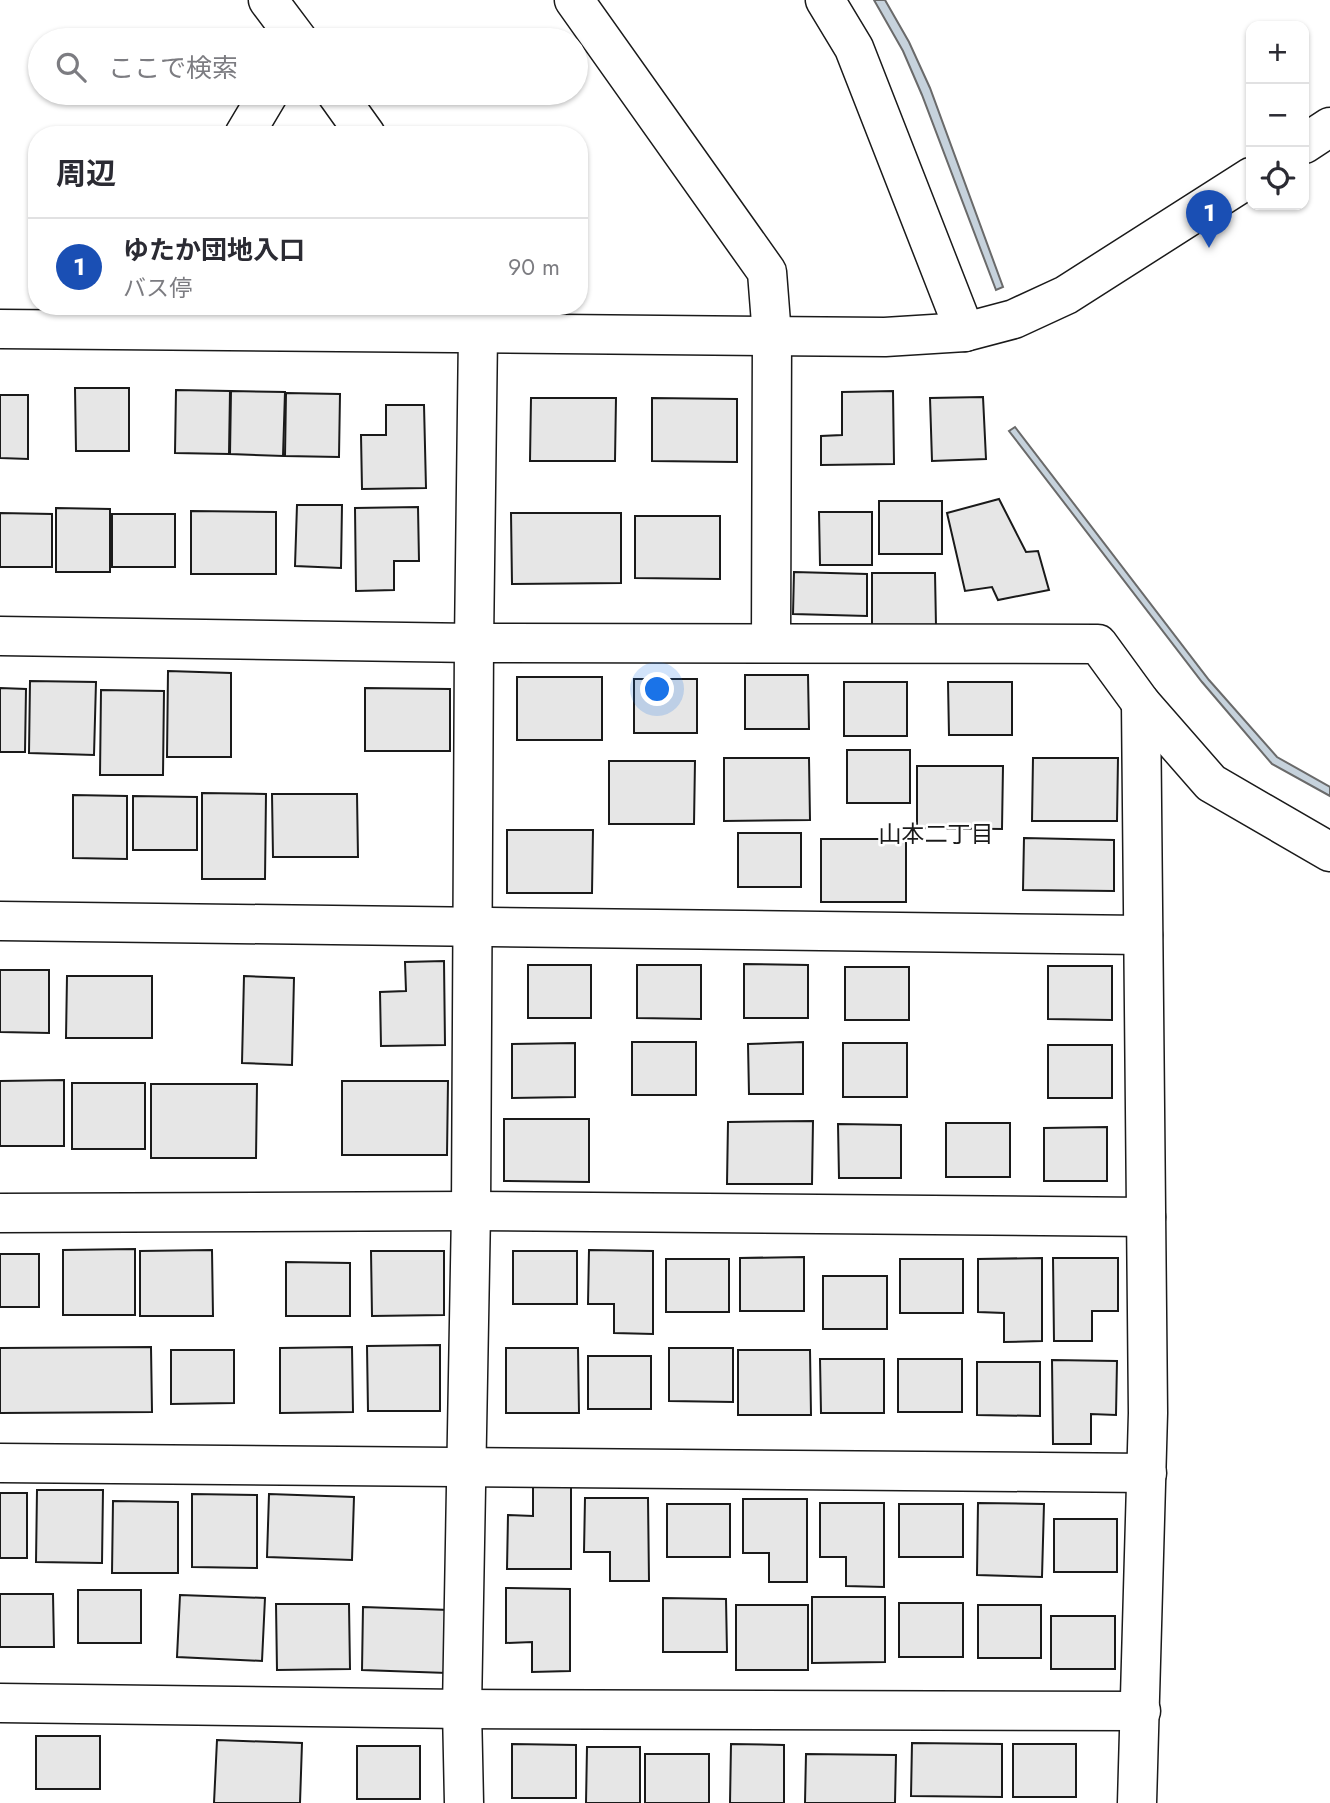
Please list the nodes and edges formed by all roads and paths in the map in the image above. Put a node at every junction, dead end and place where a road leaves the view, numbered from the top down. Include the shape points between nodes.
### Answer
1 (268, 0) edge
2 (573, 0) edge
3 (825, 0) edge
4 (289, 28) edge
5 (262, 105) edge
6 (345, 105) edge
7 (249, 126) edge
8 (360, 126) edge
9 (1330, 127) edge
10 (1309, 141) edge
11 (1246, 180) edge
12 (136, 318) edge
13 (475, 320) edge
14 (0, 328) edge
15 (965, 332) junction
16 (772, 336) junction
17 (0, 636) edge
18 (474, 643) junction
19 (771, 643) junction
20 (1141, 703) junction
21 (1330, 852) edge
22 (0, 922) edge
23 (472, 926) junction
24 (1143, 934) junction
25 (471, 1211) junction
26 (0, 1213) edge
27 (1146, 1217) junction
28 (0, 1463) edge
29 (466, 1468) junction
30 (1147, 1473) junction
31 (0, 1703) edge
32 (462, 1709) junction
33 (1141, 1712) junction
34 (464, 1803) edge
35 (1137, 1803) edge

1 - 4 street
2 - 16 street via 767,272
3 - 15 street via 854,48
5 - 7 street
6 - 8 street
9 - 10 street
11 - 15 street via 1066,295 1014,319
12 - 13 street
12 - 14 street
13 - 16 street
13 - 18 street
15 - 16 street
16 - 19 street
17 - 18 street
18 - 19 street
18 - 23 street
19 - 20 street via 1098,644
20 - 21 street via 1210,783
20 - 24 street
22 - 23 street
23 - 24 street
23 - 25 street
24 - 27 street
25 - 26 street
25 - 27 street
25 - 29 street
27 - 30 street
28 - 29 street
29 - 30 street
29 - 32 street
30 - 33 street
31 - 32 street
32 - 33 street
32 - 34 street
33 - 35 street

